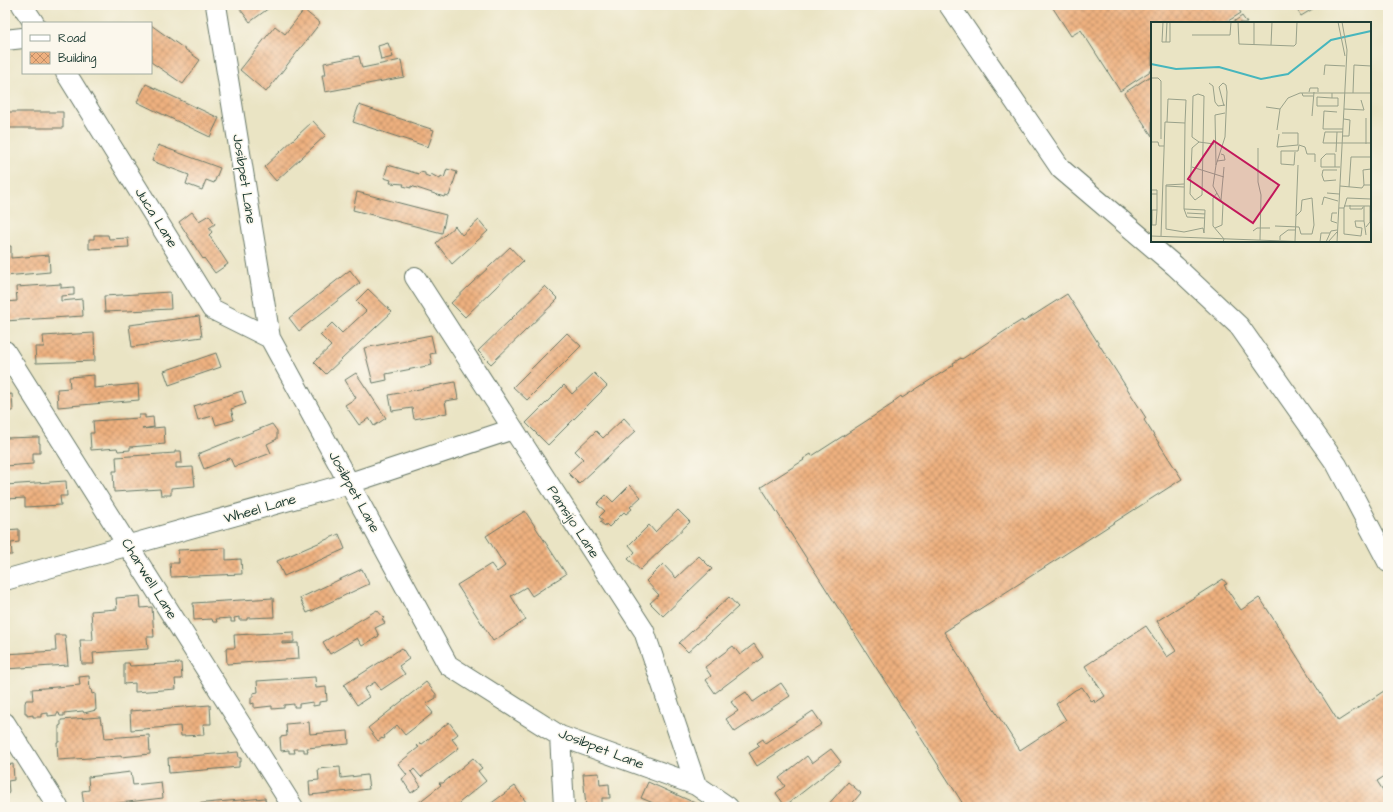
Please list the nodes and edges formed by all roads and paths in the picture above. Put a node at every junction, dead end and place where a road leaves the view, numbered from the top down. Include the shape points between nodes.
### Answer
1 (22, 5) edge
2 (216, 5) edge
3 (949, 5) edge
4 (33, 22) edge
5 (22, 38) edge
6 (5, 40) edge
7 (67, 74) edge
8 (415, 277) dead end
9 (270, 338) junction
10 (5, 350) edge
11 (513, 429) junction
12 (350, 483) junction
13 (128, 546) junction
14 (1388, 562) edge
15 (5, 580) edge
16 (5, 723) edge
17 (560, 736) junction
18 (696, 785) junction
19 (58, 807) edge
20 (293, 807) edge
21 (564, 807) edge
22 (728, 807) edge

1 - 4 street
2 - 9 street, Josibpet Lane
3 - 14 street via 1061,168 1175,266 1239,326 1337,465
5 - 6 street
7 - 9 street, Juca Lane via 212,308
8 - 11 street, Pamsijo Lane
9 - 12 street, Josibpet Lane
10 - 13 street, Charwell Lane
11 - 12 street, Wheel Lane
11 - 18 street, Pamsijo Lane via 644,631
12 - 13 street, Wheel Lane
12 - 17 street, Josibpet Lane via 448,665
13 - 15 street, Wheel Lane
13 - 20 street, Charwell Lane
16 - 19 street
17 - 18 street, Josibpet Lane
17 - 21 street
18 - 22 street, Josibpet Lane

